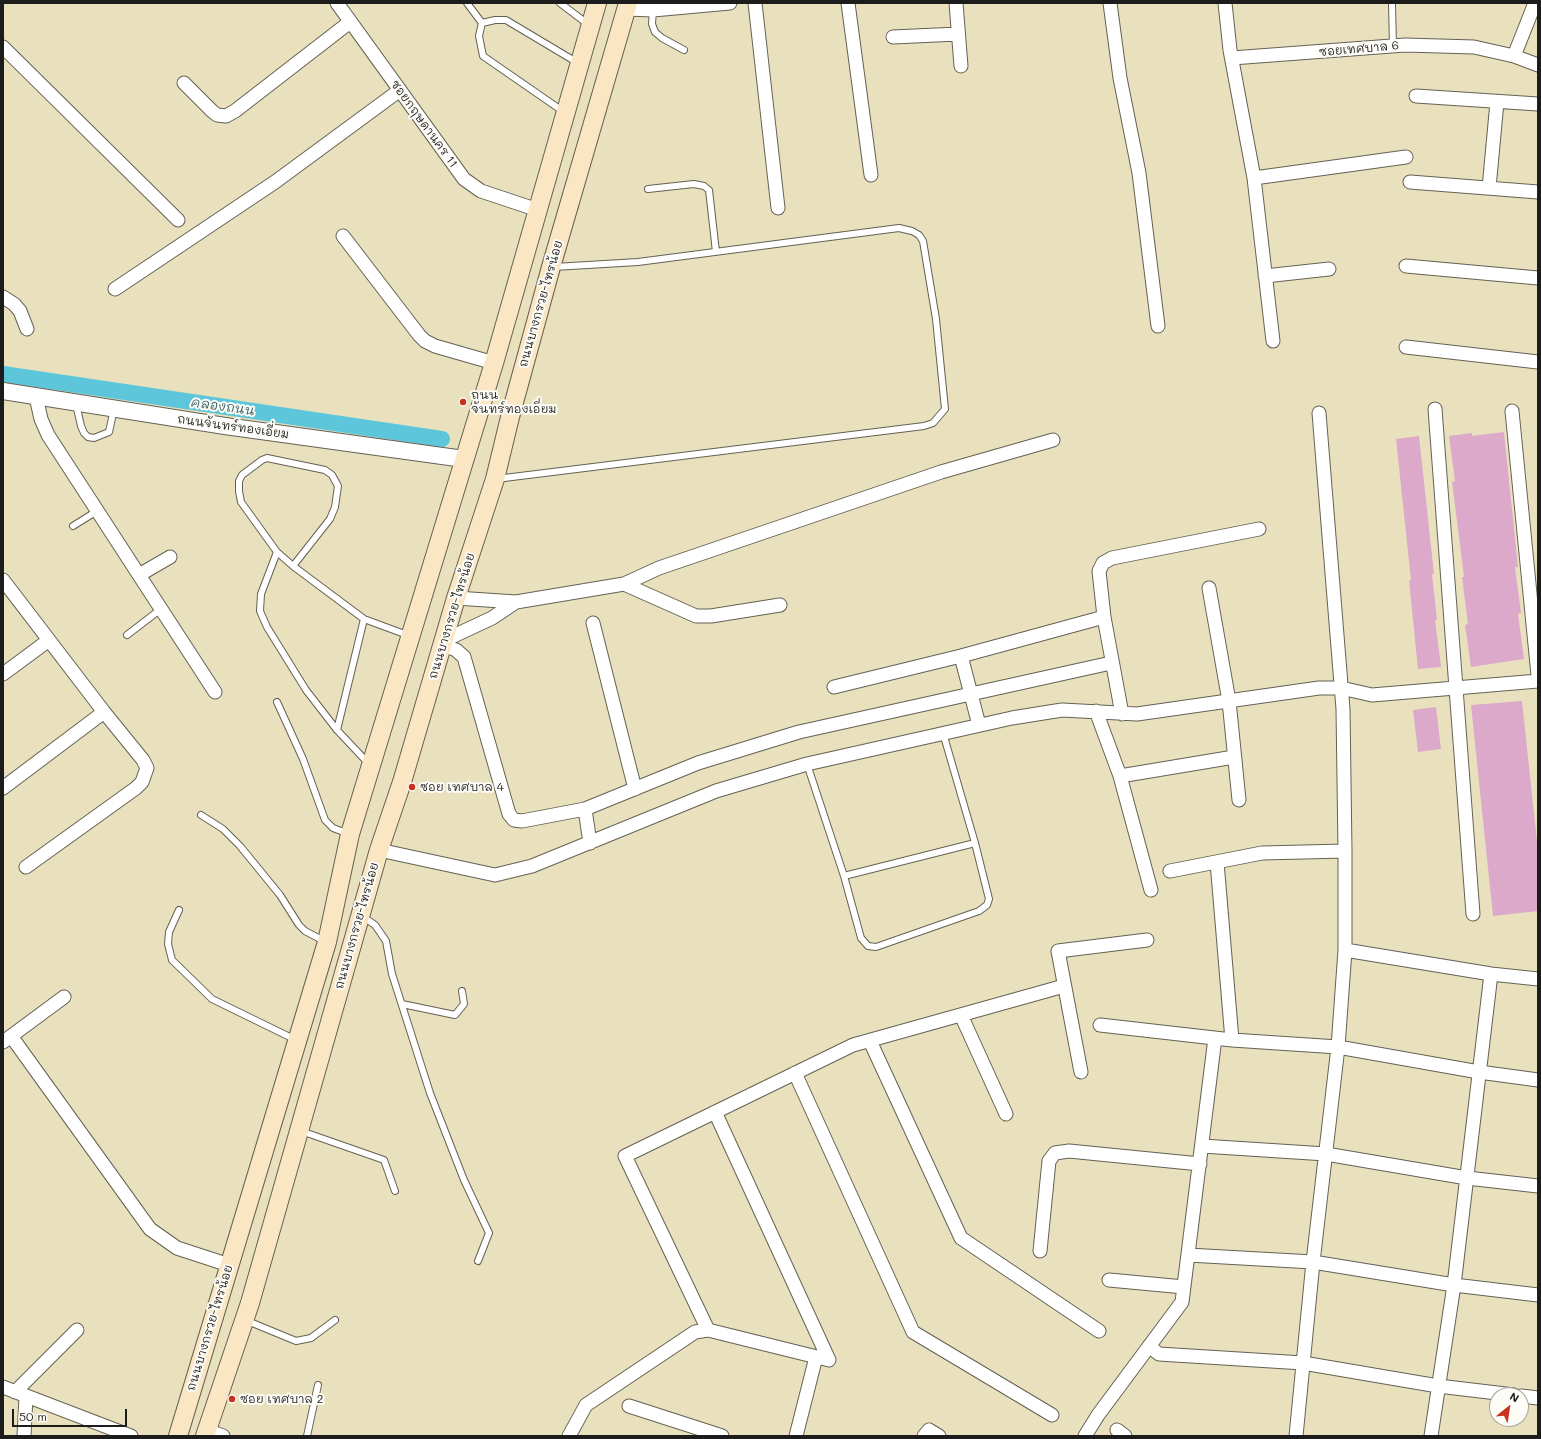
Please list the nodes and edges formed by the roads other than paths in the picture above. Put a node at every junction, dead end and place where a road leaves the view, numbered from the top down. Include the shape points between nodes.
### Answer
1 (337, 3) edge
2 (467, 3) edge
3 (560, 3) edge
4 (598, 3) edge
5 (730, 3) edge
6 (755, 3) edge
7 (848, 3) edge
8 (956, 3) edge
9 (1110, 3) edge
10 (1225, 3) edge
11 (1392, 3) edge
12 (1535, 3) edge
13 (627, 6) edge
14 (653, 10) junction
15 (350, 22) junction
16 (482, 23) junction
17 (591, 26) junction
18 (958, 34) junction
19 (893, 37) dead end
20 (1393, 46) junction
21 (3, 47) edge
22 (684, 50) dead end
23 (1514, 56) junction
24 (1232, 58) junction
25 (580, 65) junction
26 (1538, 65) edge
27 (961, 66) dead end
28 (184, 83) dead end
29 (400, 90) junction
30 (1416, 96) dead end
31 (1497, 102) junction
32 (1538, 104) edge
33 (565, 114) junction
34 (553, 157) junction
35 (1406, 157) dead end
36 (582, 165) junction
37 (871, 175) dead end
38 (1254, 178) junction
39 (1410, 182) dead end
40 (1489, 188) junction
41 (648, 189) dead end
42 (1538, 192) edge
43 (778, 208) dead end
44 (538, 210) junction
45 (178, 220) dead end
46 (343, 236) dead end
47 (716, 252) junction
48 (1406, 266) dead end
49 (551, 267) junction
50 (1329, 269) dead end
51 (1265, 276) junction
52 (1538, 278) edge
53 (115, 289) dead end
54 (3, 296) edge
55 (1158, 326) dead end
56 (27, 329) dead end
57 (1272, 341) dead end
58 (1406, 347) dead end
59 (1538, 362) edge
60 (494, 363) junction
61 (3, 391) edge
62 (36, 397) junction
63 (76, 404) junction
64 (114, 409) junction
65 (1436, 409) dead end
66 (1512, 411) dead end
67 (1319, 413) dead end
68 (1054, 440) dead end
69 (464, 459) junction
70 (495, 479) junction
71 (97, 511) junction
72 (73, 526) dead end
73 (1259, 529) dead end
74 (277, 552) junction
75 (170, 558) dead end
76 (293, 566) junction
77 (139, 575) junction
78 (3, 580) edge
79 (624, 584) junction
80 (1209, 588) dead end
81 (456, 598) junction
82 (516, 602) junction
83 (780, 605) dead end
84 (161, 609) junction
85 (1104, 617) junction
86 (364, 618) junction
87 (593, 623) dead end
88 (127, 635) dead end
89 (412, 637) junction
90 (48, 640) junction
91 (444, 643) junction
92 (961, 656) junction
93 (1111, 663) junction
94 (3, 674) edge
95 (1538, 676) edge
96 (1538, 681) edge
97 (834, 687) dead end
98 (1341, 688) junction
99 (1457, 688) junction
100 (215, 692) dead end
101 (972, 695) junction
102 (1229, 701) junction
103 (277, 702) dead end
104 (1096, 711) junction
105 (104, 712) junction
106 (1122, 714) junction
107 (979, 725) junction
108 (337, 730) junction
109 (943, 734) junction
110 (1234, 757) junction
111 (807, 764) junction
112 (370, 766) junction
113 (1120, 776) junction
114 (3, 788) edge
115 (635, 789) junction
116 (1239, 800) dead end
117 (585, 809) junction
118 (201, 815) dead end
119 (350, 834) junction
120 (590, 843) junction
121 (975, 843) junction
122 (379, 850) junction
123 (1346, 851) junction
124 (1217, 862) junction
125 (26, 867) dead end
126 (1170, 872) dead end
127 (844, 876) junction
128 (1151, 890) dead end
129 (179, 910) dead end
130 (1473, 914) dead end
131 (361, 915) junction
132 (1147, 940) dead end
133 (327, 942) junction
134 (1345, 950) junction
135 (1491, 974) junction
136 (1538, 979) edge
137 (1064, 986) junction
138 (462, 991) dead end
139 (64, 997) dead end
140 (402, 1004) junction
141 (961, 1015) junction
142 (1100, 1025) dead end
143 (1216, 1038) junction
144 (7, 1039) edge
145 (297, 1040) junction
146 (1232, 1040) junction
147 (870, 1041) junction
148 (1338, 1047) junction
149 (1081, 1072) dead end
150 (1479, 1072) junction
151 (795, 1073) junction
152 (1538, 1080) edge
153 (715, 1112) junction
154 (1006, 1114) dead end
155 (299, 1130) junction
156 (1202, 1146) junction
157 (1326, 1154) junction
158 (1200, 1164) junction
159 (1467, 1178) junction
160 (1538, 1186) edge
161 (395, 1191) dead end
162 (243, 1219) junction
163 (272, 1228) junction
164 (1040, 1251) dead end
165 (1188, 1255) junction
166 (478, 1261) dead end
167 (1313, 1262) junction
168 (229, 1265) junction
169 (1109, 1280) dead end
170 (1454, 1285) junction
171 (1184, 1287) junction
172 (1538, 1295) edge
173 (244, 1320) junction
174 (335, 1320) dead end
175 (76, 1330) dead end
176 (708, 1330) junction
177 (1099, 1331) dead end
178 (1149, 1346) junction
179 (816, 1357) junction
180 (1303, 1363) junction
181 (318, 1385) dead end
182 (1438, 1386) junction
183 (15, 1392) edge
184 (1489, 1392) edge
185 (629, 1406) dead end
186 (1052, 1415) dead end
187 (211, 1434) edge
188 (24, 1436) edge
189 (131, 1436) edge
190 (178, 1436) edge
191 (307, 1436) edge
192 (569, 1436) edge
193 (722, 1436) edge
194 (796, 1436) edge
195 (924, 1436) edge
196 (939, 1436) edge
197 (1085, 1436) edge
198 (1296, 1436) edge
199 (1431, 1436) edge

1 - 15 street, ซอยกฤษดานคร 11
2 - 16 lane
3 - 17 lane
4 - 17 main road, ถนนบางกรวย-ไทรน้อย
5 - 14 street
6 - 43 street
7 - 37 street
8 - 18 street
9 - 55 street via 1120,78 1139,172
10 - 24 street
11 - 20 lane
12 - 23 street
13 - 14 street
13 - 36 main road, ถนนบางกรวย-ไทรน้อย
14 - 22 lane via 652,24 655,32
15 - 28 street via 226,116 217,115
15 - 29 street, ซอยกฤษดานคร 11
16 - 25 lane via 506,20
16 - 33 lane via 479,36 483,56
17 - 25 main road, ถนนบางกรวย-ไทรน้อย
18 - 19 street
18 - 27 street
20 - 23 street, ซอยเทศบาล 6 via 1474,47
20 - 24 street, ซอยเทศบาล 6
21 - 45 street
23 - 26 street, ซอยเทศบาล 6
24 - 38 street
25 - 33 main road, ถนนบางกรวย-ไทรน้อย
29 - 44 street, ซอยกฤษดานคร 11 via 471,186
29 - 53 street via 274,182
30 - 31 street
31 - 32 street
31 - 40 street
33 - 34 main road, ถนนบางกรวย-ไทรน้อย
34 - 36 main road
34 - 44 main road, ถนนบางกรวย-ไทรน้อย
35 - 38 street
36 - 49 main road, ถนนบางกรวย-ไทรน้อย
38 - 51 street
39 - 40 street
40 - 42 street
41 - 47 lane via 694,184 709,190
44 - 60 main road, ถนนบางกรวย-ไทรน้อย
46 - 60 street via 425,341 434,346
47 - 49 lane via 638,262
47 - 70 lane via 899,228 919,235 923,241 941,364 945,409 939,419 924,426
48 - 52 street
49 - 70 main road, ถนนบางกรวย-ไทรน้อย
50 - 51 street
51 - 57 street
54 - 56 street via 20,311
58 - 59 street
60 - 69 main road, ถนนบางกรวย-ไทรน้อย
61 - 62 street, ถนนจันทร์ทองเอี่ยม
62 - 63 street, ถนนจันทร์ทองเอี่ยม
62 - 71 street via 41,420 48,435
63 - 64 street, ถนนจันทร์ทองเอี่ยม
63 - 64 lane via 80,426 84,433 94,438 109,432
64 - 69 street, ถนนจันทร์ทองเอี่ยม
65 - 99 street
66 - 95 street
67 - 98 street
68 - 79 street via 941,472 659,568
69 - 89 main road, ถนนบางกรวย-ไทรน้อย
70 - 81 main road, ถนนบางกรวย-ไทรน้อย
71 - 72 lane
71 - 77 street
73 - 85 street via 1112,558 1104,563 1099,571
74 - 76 lane
74 - 76 lane via 241,502 239,481 242,475 253,465 267,458 325,470 332,474 338,486 330,519
74 - 108 lane via 261,594 260,611 267,627 306,690
75 - 77 street
76 - 86 lane
77 - 84 street
78 - 90 street
79 - 82 street
79 - 83 street via 696,616
80 - 102 street
81 - 82 street
81 - 91 main road, ถนนบางกรวย-ไทรน้อย
82 - 91 street via 492,618
84 - 88 lane
84 - 100 street
85 - 92 street
85 - 93 street
86 - 89 lane
86 - 108 lane
87 - 115 street
89 - 112 main road, ถนนบางกรวย-ไทรน้อย
90 - 94 street
90 - 105 street
91 - 117 street via 464,657 509,814 514,820 522,821
91 - 122 main road, ถนนบางกรวย-ไทรน้อย
92 - 97 street
92 - 101 street
93 - 101 street
93 - 106 street
96 - 99 street
98 - 99 street via 1372,695
98 - 102 street via 1319,688
98 - 123 street
99 - 130 street
101 - 107 street
101 - 115 street via 799,732 698,763
102 - 106 street
102 - 110 street
103 - 119 lane via 303,759 324,820 333,828
104 - 106 street
104 - 107 street via 1062,710
104 - 113 street
105 - 114 street
105 - 125 street via 143,760 146,768 142,782
107 - 109 street
108 - 112 lane
109 - 111 street
109 - 121 lane
110 - 113 street
110 - 116 street
111 - 120 street via 716,791
111 - 127 lane
112 - 119 main road, ถนนบางกรวย-ไทรน้อย
113 - 128 street
115 - 117 street
117 - 120 street
118 - 133 lane via 223,829 240,846 280,895 299,925 305,931
119 - 133 main road, ถนนบางกรวย-ไทรน้อย
120 - 122 street via 532,866 495,875
121 - 127 lane
121 - 127 lane via 989,900 984,908 876,947 868,946 861,938
122 - 131 main road, ถนนบางกรวย-ไทรน้อย
123 - 124 street via 1262,853
123 - 134 street
124 - 126 street
124 - 146 street
129 - 145 lane via 169,932 168,944 172,960 212,999
131 - 140 lane via 375,926 386,941 392,974
131 - 155 main road, ถนนบางกรวย-ไทรน้อย
132 - 137 street via 1058,951
133 - 145 main road, ถนนบางกรวย-ไทรน้อย
134 - 135 street
134 - 148 street
135 - 136 street
135 - 150 street
137 - 141 street
137 - 149 street
138 - 140 lane via 464,1004 455,1015
139 - 144 street
140 - 166 lane via 430,1093 464,1180 489,1233
141 - 147 street
141 - 154 street
142 - 143 street
143 - 146 street
143 - 156 street
144 - 168 street via 150,1229 177,1248
145 - 162 main road, ถนนบางกรวย-ไทรน้อย
146 - 148 street
147 - 151 street via 853,1045
147 - 177 street via 961,1238
148 - 150 street
148 - 157 street
150 - 152 street
150 - 159 street
151 - 153 street
151 - 186 street via 913,1332
153 - 176 street via 625,1156
153 - 179 street via 829,1360
155 - 161 lane via 384,1160
155 - 163 main road, ถนนบางกรวย-ไทรน้อย
156 - 157 street
156 - 158 street
157 - 159 street
157 - 167 street
158 - 164 street via 1070,1151 1055,1153 1049,1161
158 - 165 street
159 - 160 street
159 - 170 street
162 - 163 main road
162 - 168 main road, ถนนบางกรวย-ไทรน้อย
163 - 173 main road, ถนนบางกรวย-ไทรน้อย
165 - 167 street
165 - 171 street
167 - 170 street
167 - 180 street
168 - 190 main road, ถนนบางกรวย-ไทรน้อย
169 - 171 street
170 - 172 street
170 - 182 street
171 - 178 street via 1182,1302
173 - 174 lane via 296,1341 311,1338
173 - 187 main road, ถนนบางกรวย-ไทรน้อย
175 - 183 street
176 - 179 street
176 - 192 street via 695,1332 586,1405
178 - 180 street via 1159,1354
178 - 197 street
179 - 194 street
180 - 182 street
180 - 198 street
181 - 191 lane
182 - 184 street
182 - 199 street
183 - 188 street
183 - 189 street
185 - 193 street
195 - 196 street via 929,1430

